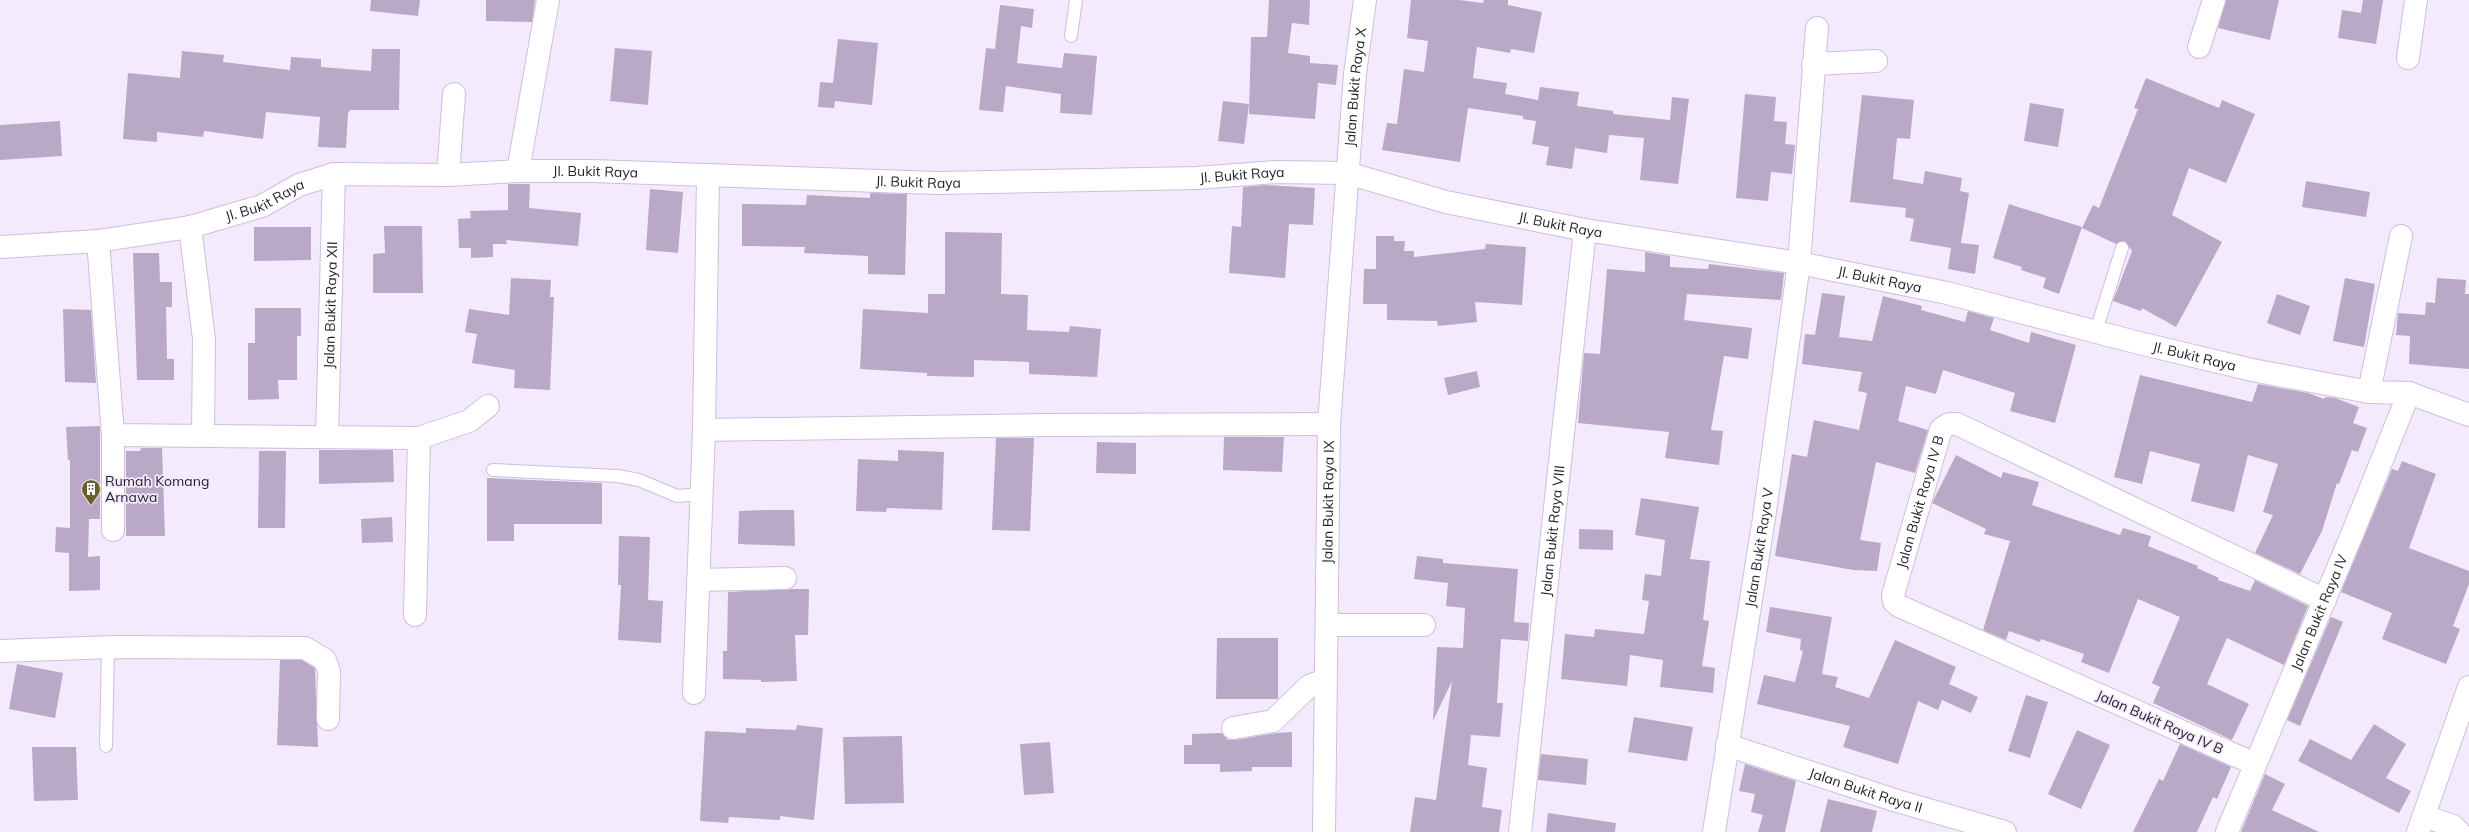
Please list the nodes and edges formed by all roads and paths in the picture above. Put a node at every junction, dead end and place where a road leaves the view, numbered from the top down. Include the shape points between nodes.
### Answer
1 (548, 0) edge
2 (1076, 0) edge
3 (1365, 0) edge
4 (2214, 0) edge
5 (2416, 0) edge
6 (1817, 28) dead end
7 (1071, 36) dead end
8 (2198, 47) dead end
9 (2408, 58) dead end
10 (1876, 61) dead end
11 (1813, 64) junction
12 (454, 94) dead end
13 (518, 171) junction
14 (1347, 173) junction
15 (334, 174) junction
16 (448, 175) junction
17 (708, 176) junction
18 (190, 227) junction
19 (1585, 230) junction
20 (2401, 236) dead end
21 (98, 241) junction
22 (0, 247) edge
23 (2122, 248) dead end
24 (1799, 263) junction
25 (2096, 331) junction
26 (2369, 392) junction
27 (2409, 393) junction
28 (488, 406) dead end
29 (2469, 415) edge
30 (1329, 424) junction
31 (704, 430) junction
32 (113, 435) junction
33 (203, 436) junction
34 (327, 436) junction
35 (419, 438) junction
36 (493, 470) dead end
37 (702, 494) junction
38 (113, 530) dead end
39 (785, 578) dead end
40 (698, 580) junction
41 (2325, 600) junction
42 (415, 615) dead end
43 (1328, 625) junction
44 (1424, 625) dead end
45 (108, 647) junction
46 (0, 651) edge
47 (1325, 680) junction
48 (2469, 687) edge
49 (694, 693) dead end
50 (328, 719) dead end
51 (1233, 728) dead end
52 (1727, 745) junction
53 (106, 746) dead end
54 (2255, 764) junction
55 (1945, 823) edge
56 (2421, 824) edge
57 (1324, 832) edge
58 (1520, 832) edge
59 (1714, 832) edge
60 (2005, 832) edge
61 (2228, 832) edge
62 (2459, 832) edge

1 - 13 street
2 - 7 lane
3 - 14 street, Jalan Bukit Raya X via 1355,74
4 - 8 street
5 - 9 street
6 - 11 street, Jalan Bukit Raya V
10 - 11 street
11 - 24 street, Jalan Bukit Raya V
12 - 16 street
13 - 16 street, Jl. Bukit Raya
13 - 17 street, Jl. Bukit Raya
14 - 17 street, Jl. Bukit Raya via 1274,172 1197,178 937,183
14 - 19 street, Jl. Bukit Raya via 1446,202
14 - 30 street, Jalan Bukit Raya IX
15 - 16 street, Jl. Bukit Raya
15 - 18 street, Jl. Bukit Raya via 299,185 262,206
15 - 34 street, Jalan Bukit Raya XII
17 - 31 street
18 - 21 street, Jl. Bukit Raya
18 - 33 street via 204,339
19 - 24 street, Jl. Bukit Raya
19 - 58 street, Jalan Bukit Raya VIII
20 - 26 street
21 - 22 street, Jl. Bukit Raya
21 - 32 street
23 - 25 lane
24 - 25 street, Jl. Bukit Raya via 1947,293
24 - 52 street, Jalan Bukit Raya V via 1764,518
25 - 26 street, Jl. Bukit Raya via 2252,370
26 - 27 street, Jl. Bukit Raya
27 - 29 street, Jl. Bukit Raya
27 - 41 street, Jalan Bukit Raya IV
28 - 35 street via 469,421
30 - 31 street via 1044,424
30 - 43 street, Jalan Bukit Raya IX via 1326,541
31 - 37 street
32 - 33 street
32 - 38 street
33 - 34 street
34 - 35 street
35 - 42 street
36 - 37 lane via 618,476 639,480 677,496
37 - 40 street
39 - 40 street
40 - 49 street
41 - 54 street, Jalan Bukit Raya IV
41 - 54 street, Jalan Bukit Raya IV B via 1957,424 1949,424 1941,429 1893,595 1894,602 1913,613
43 - 44 street
43 - 47 street, Jalan Bukit Raya IX
45 - 46 street
45 - 50 street via 305,648 325,660 329,671
45 - 53 lane
47 - 51 street via 1309,686 1273,721
47 - 57 street, Jalan Bukit Raya IX
48 - 56 street
52 - 55 street, Jalan Bukit Raya II via 1894,800
52 - 59 street, Jalan Bukit Raya V
54 - 61 street, Jalan Bukit Raya IV
55 - 60 street, Jalan Bukit Raya II
56 - 62 street via 2453,826

